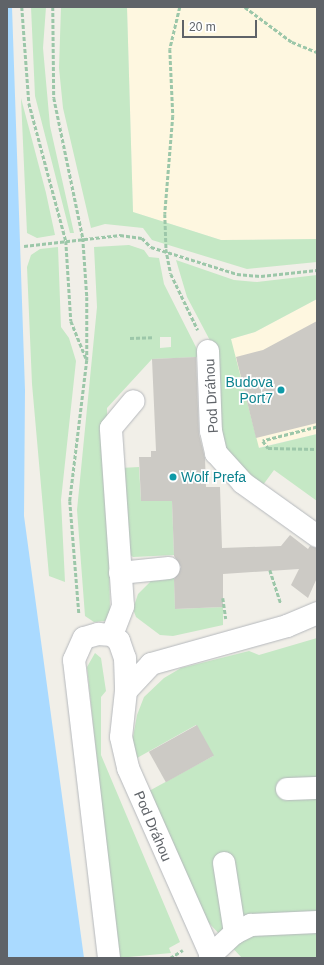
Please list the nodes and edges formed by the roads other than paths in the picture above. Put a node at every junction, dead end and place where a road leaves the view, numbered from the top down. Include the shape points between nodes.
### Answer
1 (208, 350) road end
2 (134, 401) dead end
3 (317, 536) edge
4 (169, 568) dead end
5 (120, 573) junction
6 (317, 613) edge
7 (112, 635) junction
8 (126, 691) junction
9 (317, 788) edge
10 (287, 789) dead end
11 (224, 863) dead end
12 (317, 922) edge
13 (235, 933) junction
14 (210, 957) edge
15 (109, 958) edge

1 - 3 lane, Pod Dráhou via 211,430 216,453 243,482
2 - 5 lane via 111,428
4 - 5 lane
5 - 7 lane via 123,606
6 - 8 lane via 287,626 151,664
7 - 8 lane, Pod Dráhou via 125,658
7 - 15 lane via 84,638 74,660
8 - 14 lane, Pod Dráhou via 121,737 128,768
9 - 10 lane
11 - 13 lane
12 - 13 lane via 251,925
13 - 14 lane

